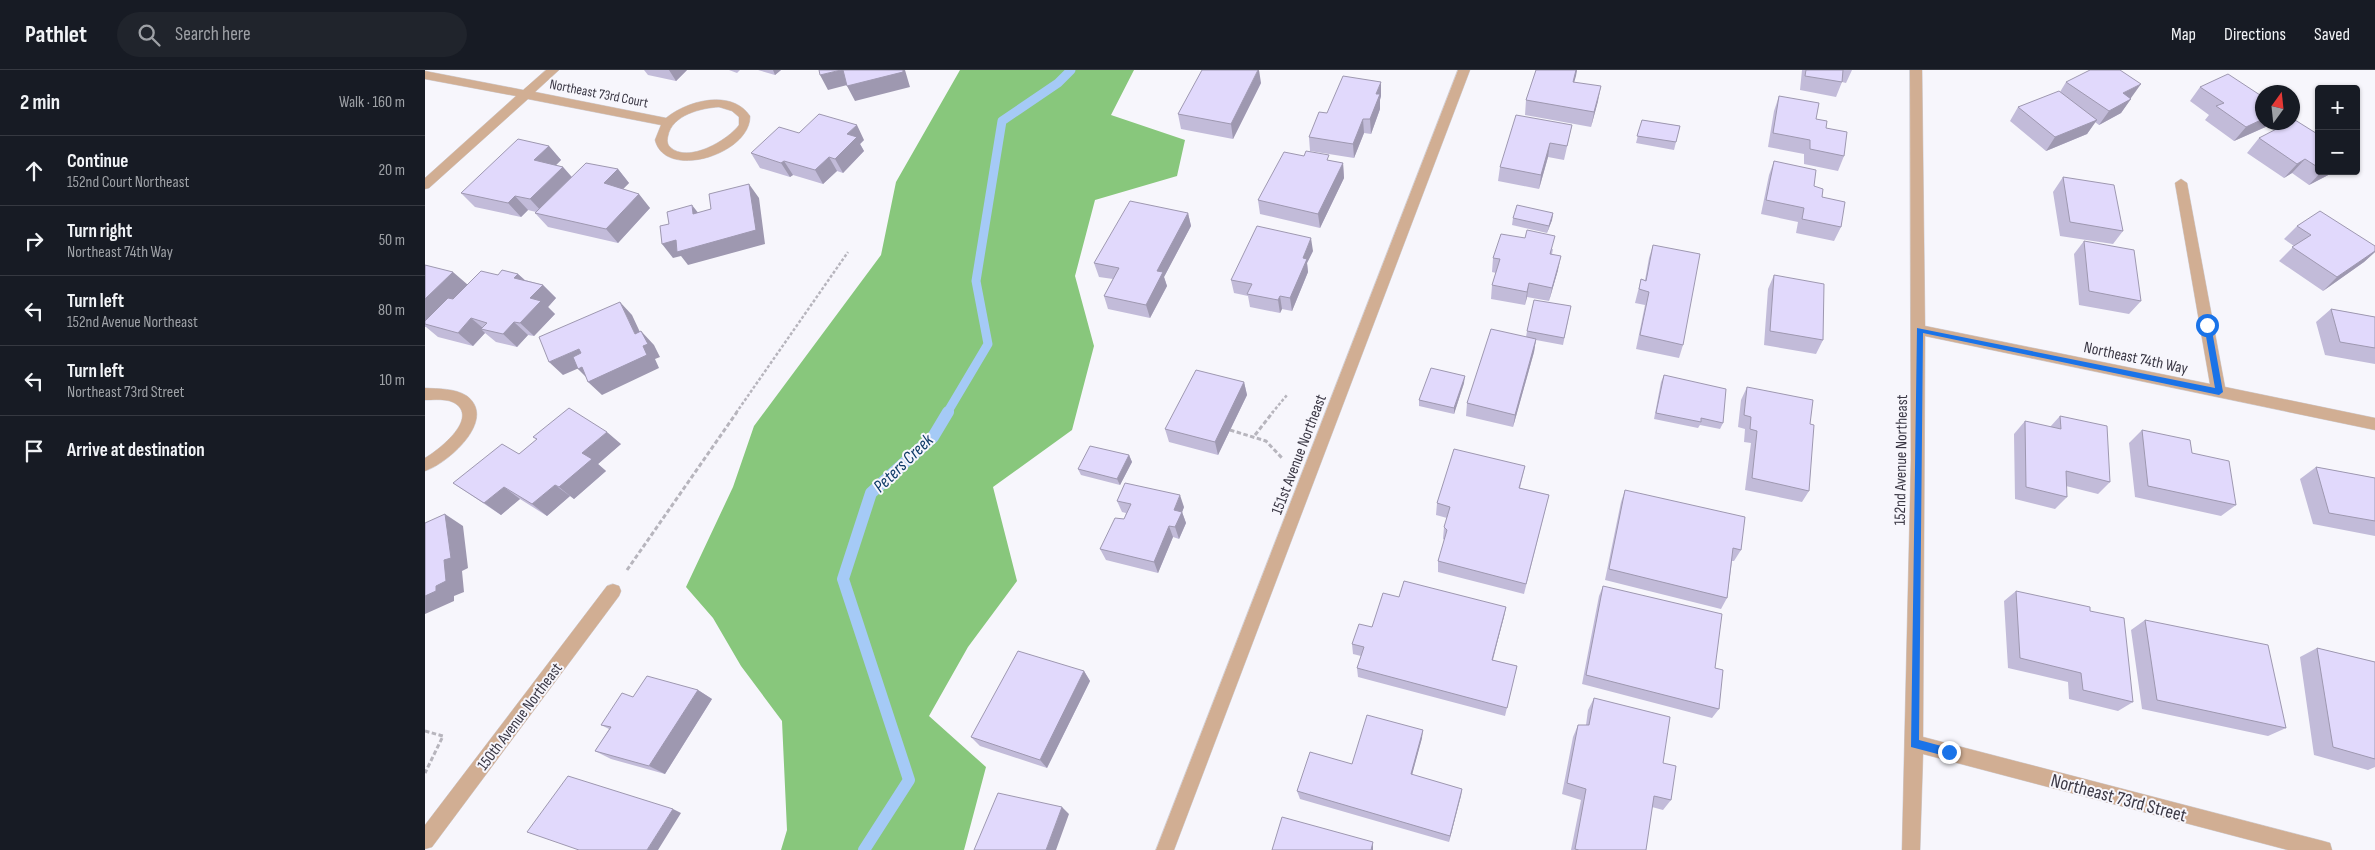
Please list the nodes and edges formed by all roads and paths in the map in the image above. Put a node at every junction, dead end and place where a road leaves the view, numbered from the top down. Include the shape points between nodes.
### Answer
1 (553, 70) edge
2 (1464, 70) edge
3 (1916, 70) edge
4 (425, 74) edge
5 (525, 95) junction
6 (669, 122) junction
7 (2181, 183) dead end
8 (425, 185) edge
9 (848, 252) dead end
10 (1920, 330) junction
11 (2219, 392) junction
12 (425, 394) edge
13 (1287, 395) dead end
14 (2375, 424) edge
15 (1230, 430) edge
16 (1255, 435) junction
17 (1282, 458) dead end
18 (425, 465) edge
19 (613, 591) joint
20 (425, 730) edge
21 (1914, 743) junction
22 (425, 773) edge
23 (425, 840) edge
24 (1165, 850) edge
25 (1911, 850) edge
26 (2323, 850) edge

1 - 5 street
2 - 24 street, 151st Avenue Northeast
3 - 10 street, 152nd Avenue Northeast
4 - 5 street, Northeast 73rd Court
5 - 6 street, Northeast 73rd Court
5 - 8 street
6 - 6 street, Northeast 73rd Court via 662,130 662,146 678,156 691,157 705,155 731,143 740,135 745,117 731,105 719,103 691,108
7 - 11 street
9 - 19 path
10 - 11 street, Northeast 74th Way
10 - 21 street, 152nd Avenue Northeast
11 - 14 street, Northeast 74th Way
12 - 18 street via 456,396 465,403 469,414 467,426 458,440 445,454
13 - 16 path
15 - 16 path
16 - 17 path
19 - 23 street, 150th Avenue Northeast
20 - 22 path via 443,736
21 - 25 street, 152nd Avenue Northeast
21 - 26 street, Northeast 73rd Street

